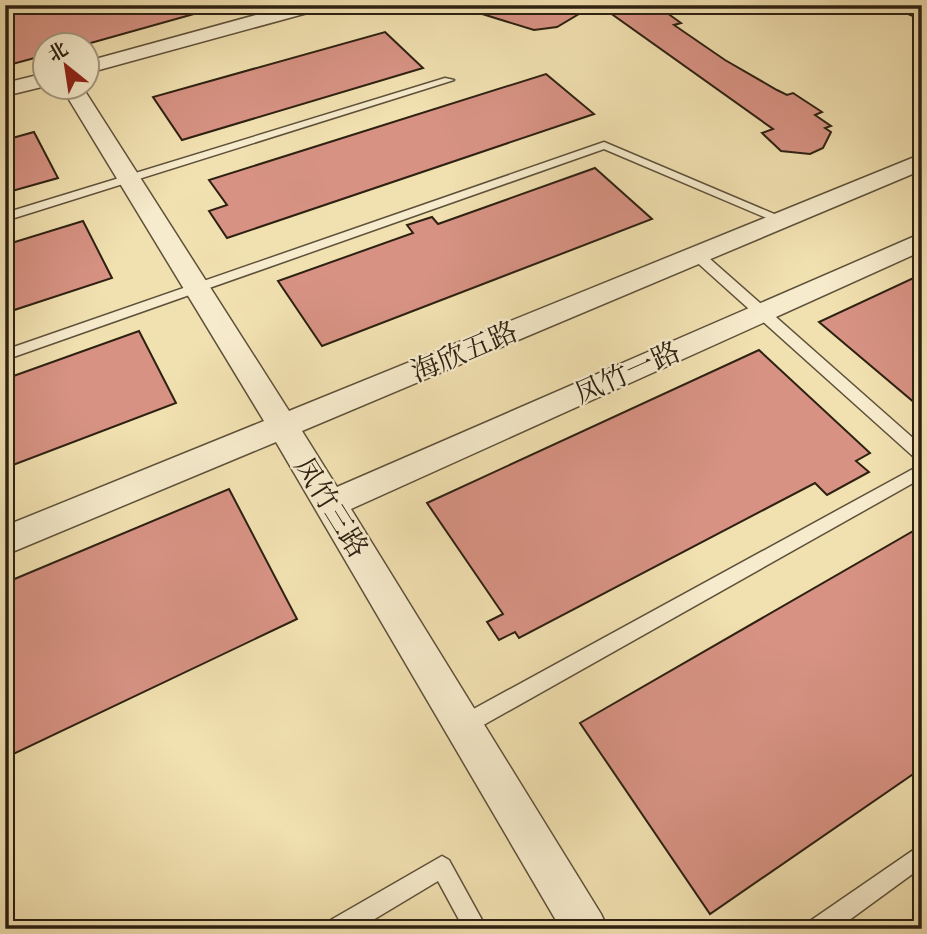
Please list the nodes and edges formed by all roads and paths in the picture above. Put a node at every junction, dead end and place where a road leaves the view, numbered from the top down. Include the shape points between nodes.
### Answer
1 (909, 5) edge
2 (306, 6) edge
3 (922, 12) edge
4 (102, 63) edge
5 (449, 79) dead end
6 (32, 83) edge
7 (5, 90) edge
8 (82, 102) edge
9 (922, 161) edge
10 (129, 178) junction
11 (5, 217) edge
12 (780, 219) junction
13 (922, 241) edge
14 (696, 254) junction
15 (197, 288) junction
16 (761, 312) junction
17 (5, 355) edge
18 (282, 426) junction
19 (922, 455) edge
20 (922, 470) edge
21 (331, 504) junction
22 (5, 541) edge
23 (464, 724) junction
24 (922, 854) edge
25 (337, 929) edge
26 (476, 929) edge
27 (586, 929) edge
28 (818, 929) edge

1 - 3 main road
2 - 4 street
5 - 10 lane
6 - 7 street
8 - 10 street, 凤竹三路
9 - 12 street, 海欣五路
10 - 11 lane
10 - 15 street, 凤竹三路
12 - 14 street, 海欣五路
12 - 15 lane via 604,145
13 - 16 street, 凤竹一路
14 - 16 lane
14 - 18 street, 海欣五路
15 - 17 lane
15 - 18 street, 凤竹三路
16 - 19 lane
16 - 21 street, 凤竹一路
18 - 21 street, 凤竹三路
18 - 22 street, 海欣五路
20 - 23 lane
21 - 23 street, 凤竹三路
23 - 27 street, 凤竹三路
24 - 28 lane
25 - 26 lane via 442,867

